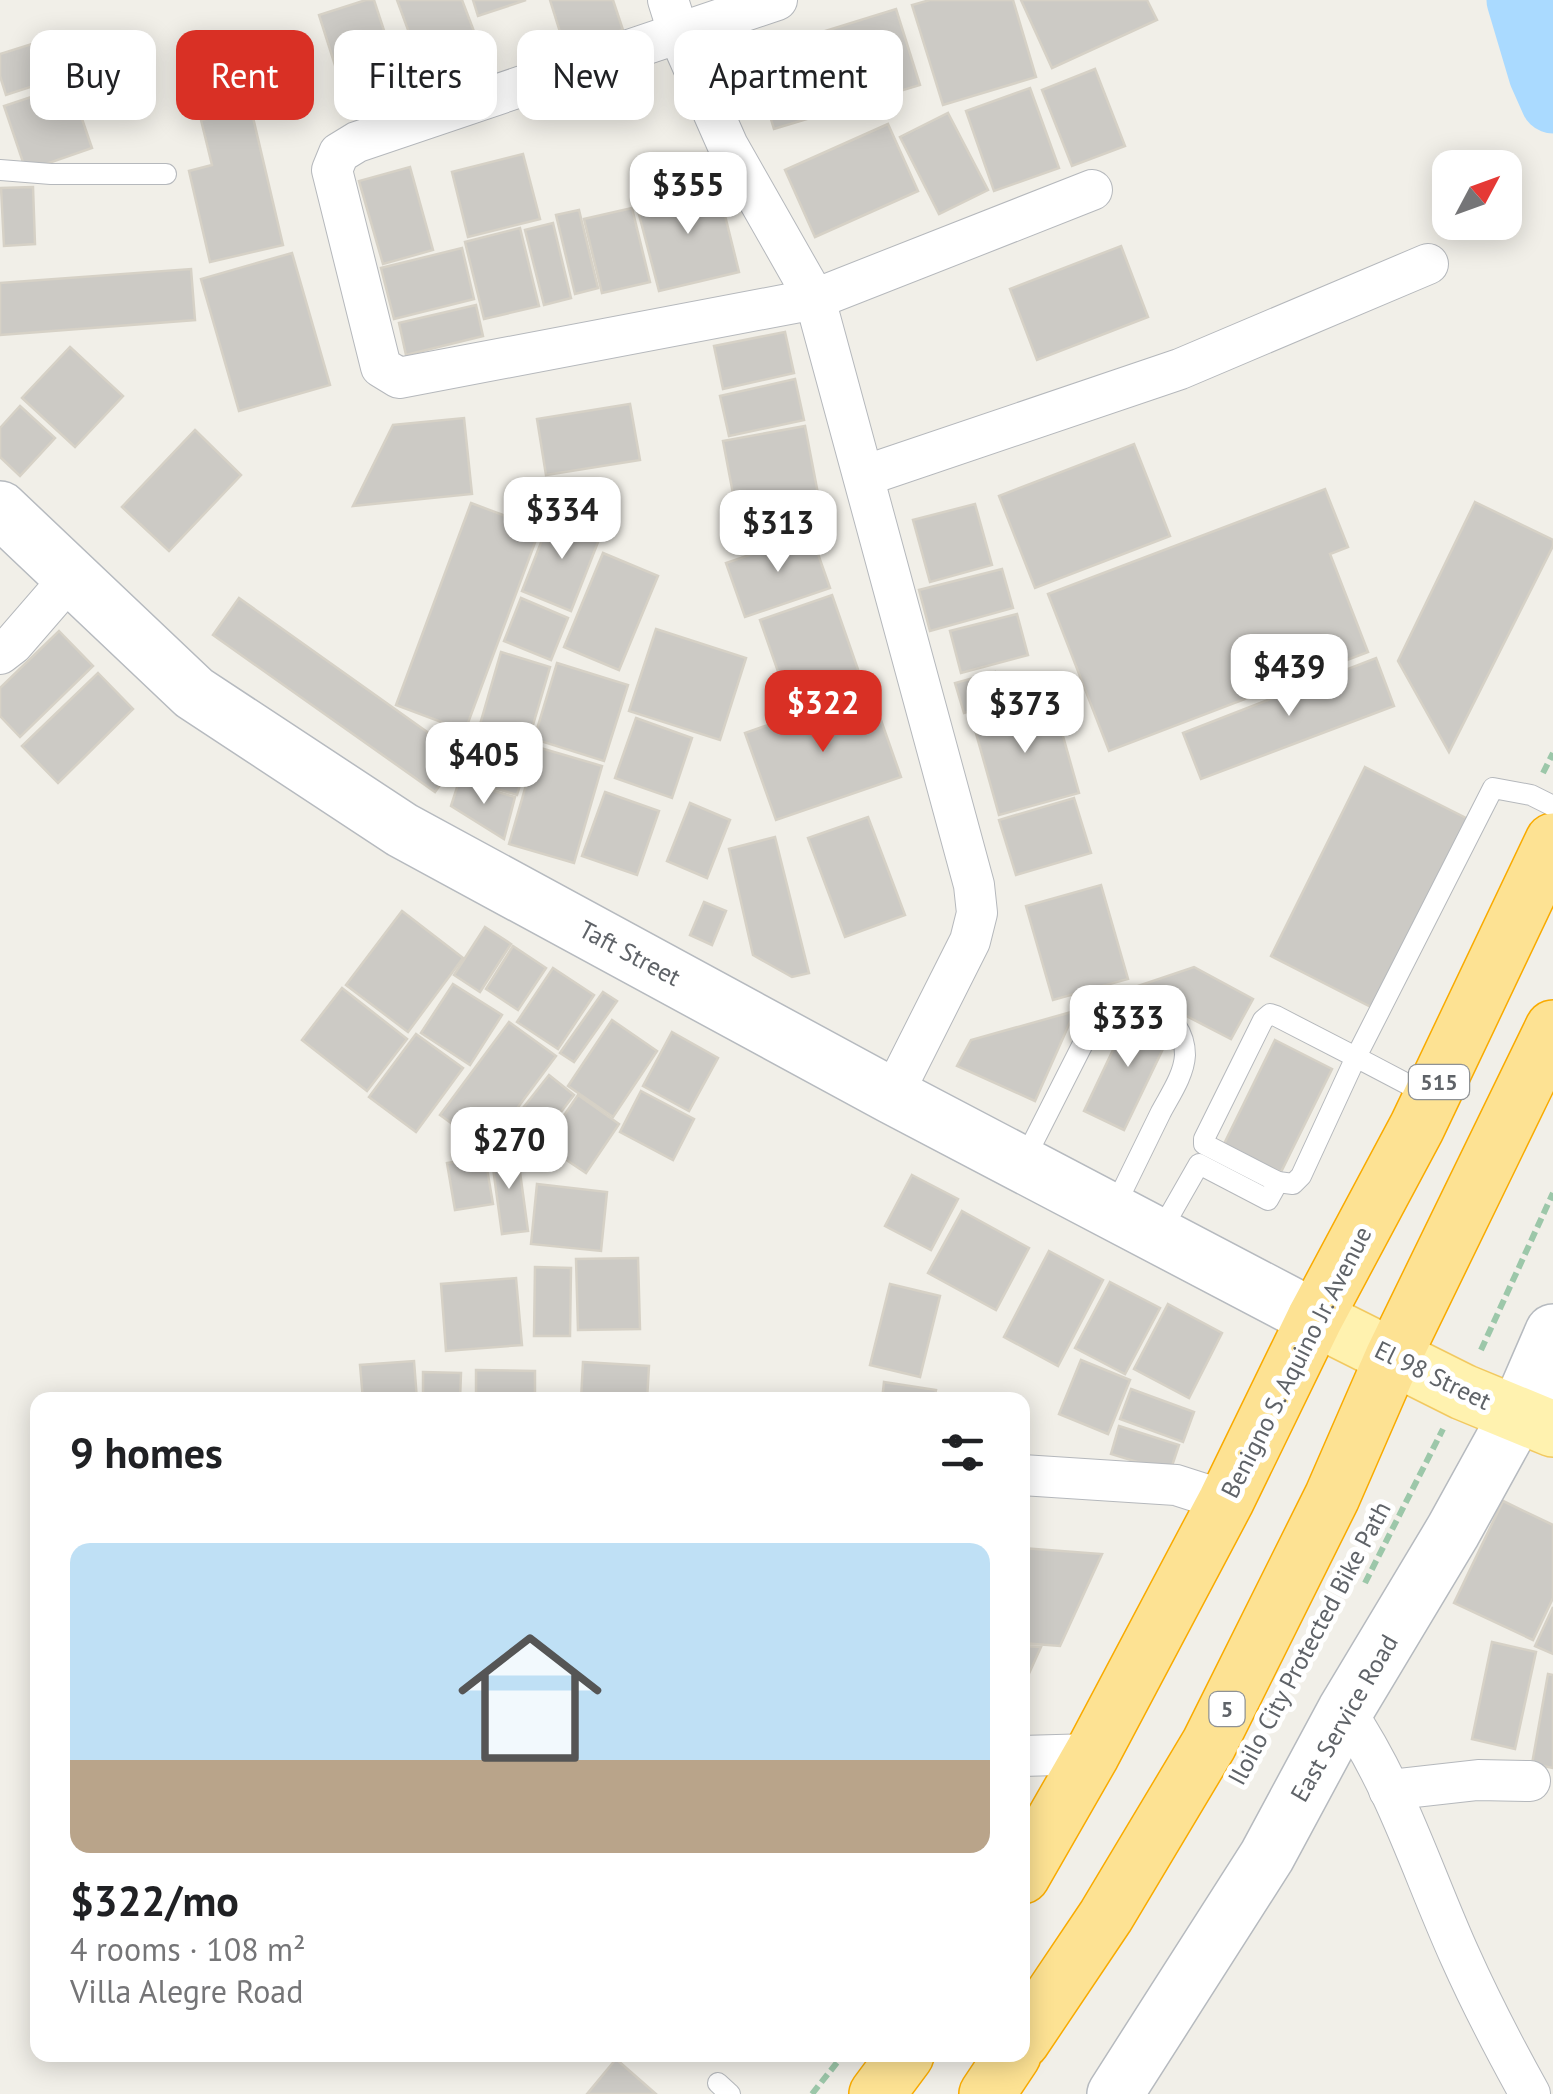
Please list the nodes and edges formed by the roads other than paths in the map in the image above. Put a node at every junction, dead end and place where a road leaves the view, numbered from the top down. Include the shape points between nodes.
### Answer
1 (777, 0) edge
2 (673, 18) edge
3 (0, 170) edge
4 (166, 174) dead end
5 (1092, 190) dead end
6 (1428, 264) dead end
7 (815, 300) junction
8 (864, 476) junction
9 (0, 509) edge
10 (72, 577) junction
11 (0, 654) edge
12 (1553, 806) edge
13 (1553, 841) edge
14 (1553, 1028) edge
15 (1356, 1058) junction
16 (892, 1096) junction
17 (1432, 1097) junction
18 (1022, 1165) junction
19 (1278, 1182) junction
20 (1135, 1224) junction
21 (1314, 1318) junction
22 (1553, 1332) edge
23 (1393, 1357) junction
24 (1535, 1422) edge
25 (1030, 1476) edge
26 (1226, 1501) junction
27 (1345, 1711) junction
28 (1092, 1754) junction
29 (1030, 1756) edge
30 (1530, 1781) dead end
31 (1389, 1790) junction
32 (1030, 1862) edge
33 (1030, 2029) edge
34 (901, 2062) edge
35 (1008, 2062) edge
36 (877, 2094) edge
37 (987, 2094) edge
38 (1115, 2094) edge
39 (1530, 2094) edge

1 - 2 street
2 - 7 street via 728,146
2 - 7 street via 340,153 332,170 381,367 398,378
3 - 4 lane
5 - 7 street
6 - 8 street via 1180,369
7 - 8 street
8 - 16 street via 977,913 970,941
9 - 10 main road, Taft Street
10 - 11 street
10 - 16 main road, Taft Street via 194,693 402,830
12 - 15 lane via 1493,788
13 - 17 highway, Benigno S. Aquino Jr. Avenue / 515
14 - 23 highway
15 - 17 lane
15 - 19 lane via 1301,1176 1293,1184
15 - 19 lane via 1266,1015 1204,1144
16 - 18 main road, Taft Street
17 - 21 highway, Benigno S. Aquino Jr. Avenue / 515
18 - 20 main road, Taft Street
18 - 20 lane via 1095,1020 1132,1003 1158,1009 1178,1028 1185,1056
19 - 20 lane via 1268,1200 1200,1164
20 - 21 main road, Taft Street
21 - 23 main road, El 98 Street
21 - 26 highway, Benigno S. Aquino Jr. Avenue
22 - 24 main road, East Service Road
23 - 24 main road, El 98 Street
23 - 33 highway, 5 via 1332,1498 1209,1744
24 - 27 main road, East Service Road via 1453,1531
25 - 26 street via 1176,1485
26 - 28 highway, Benigno S. Aquino Jr. Avenue
27 - 31 street
27 - 38 main road, East Service Road via 1267,1856
28 - 29 street
28 - 32 highway, Benigno S. Aquino Jr. Avenue
30 - 31 street
31 - 39 street via 1459,1955
34 - 36 highway
35 - 37 highway

